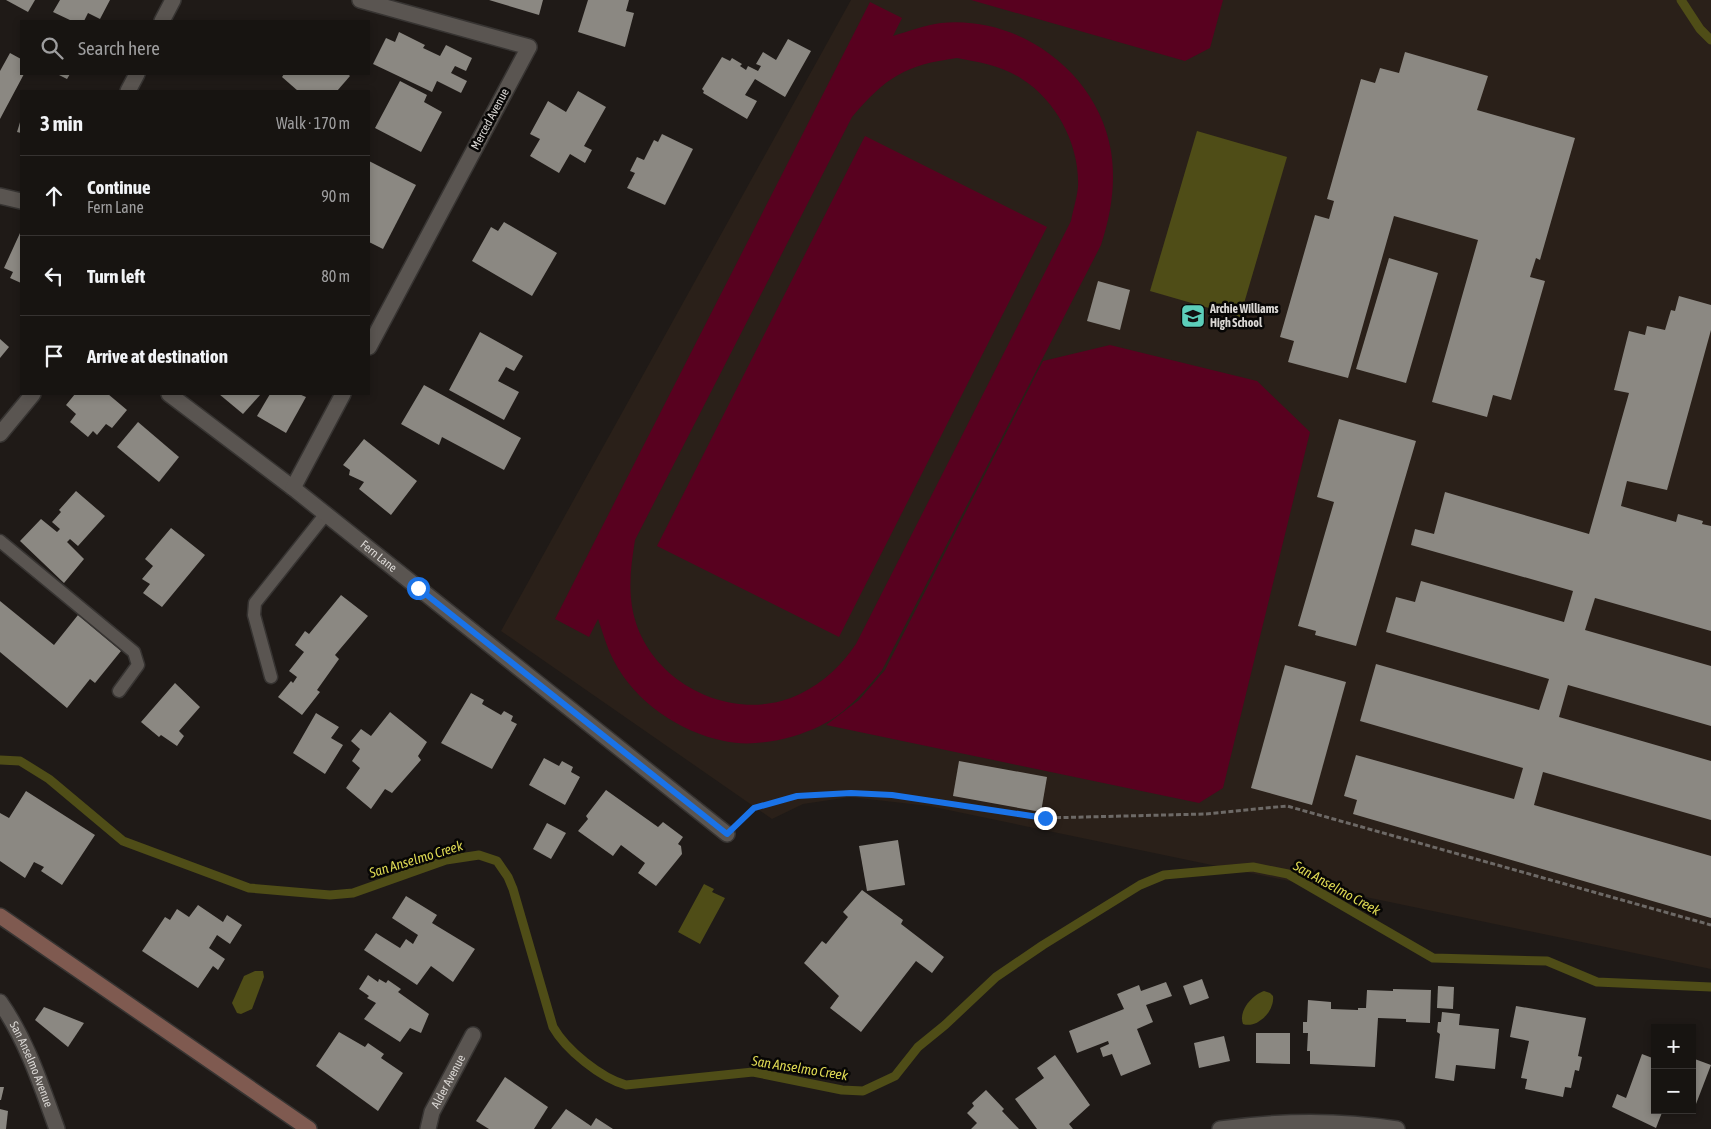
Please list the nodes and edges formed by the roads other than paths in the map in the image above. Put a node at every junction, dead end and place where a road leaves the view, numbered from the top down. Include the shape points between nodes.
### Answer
1 (173, 0) edge
2 (368, 2) edge
3 (163, 20) edge
4 (136, 75) edge
5 (129, 90) edge
6 (0, 196) edge
7 (20, 201) edge
8 (370, 344) edge
9 (32, 395) edge
10 (170, 395) edge
11 (343, 395) edge
12 (0, 434) edge
13 (293, 488) junction
14 (325, 515) junction
15 (0, 540) edge
16 (271, 676) dead end
17 (119, 691) dead end
18 (727, 834) road end
19 (0, 916) edge
20 (0, 1002) edge
21 (473, 1036) dead end
22 (57, 1129) edge
23 (309, 1129) edge
24 (428, 1129) edge
25 (1220, 1129) edge
26 (1397, 1129) edge

1 - 3 street
2 - 8 street, Merced Avenue via 529,47
4 - 5 street
6 - 7 street
9 - 12 street
10 - 13 street, Fern Lane
11 - 13 street
13 - 14 street, Fern Lane
14 - 16 lane via 255,603 254,615
14 - 18 street, Fern Lane
15 - 17 lane via 134,652 138,665
19 - 23 main road
20 - 22 street, San Anselmo Avenue via 15,1024
21 - 24 street, Alder Avenue via 432,1112
25 - 26 street via 1293,1123

